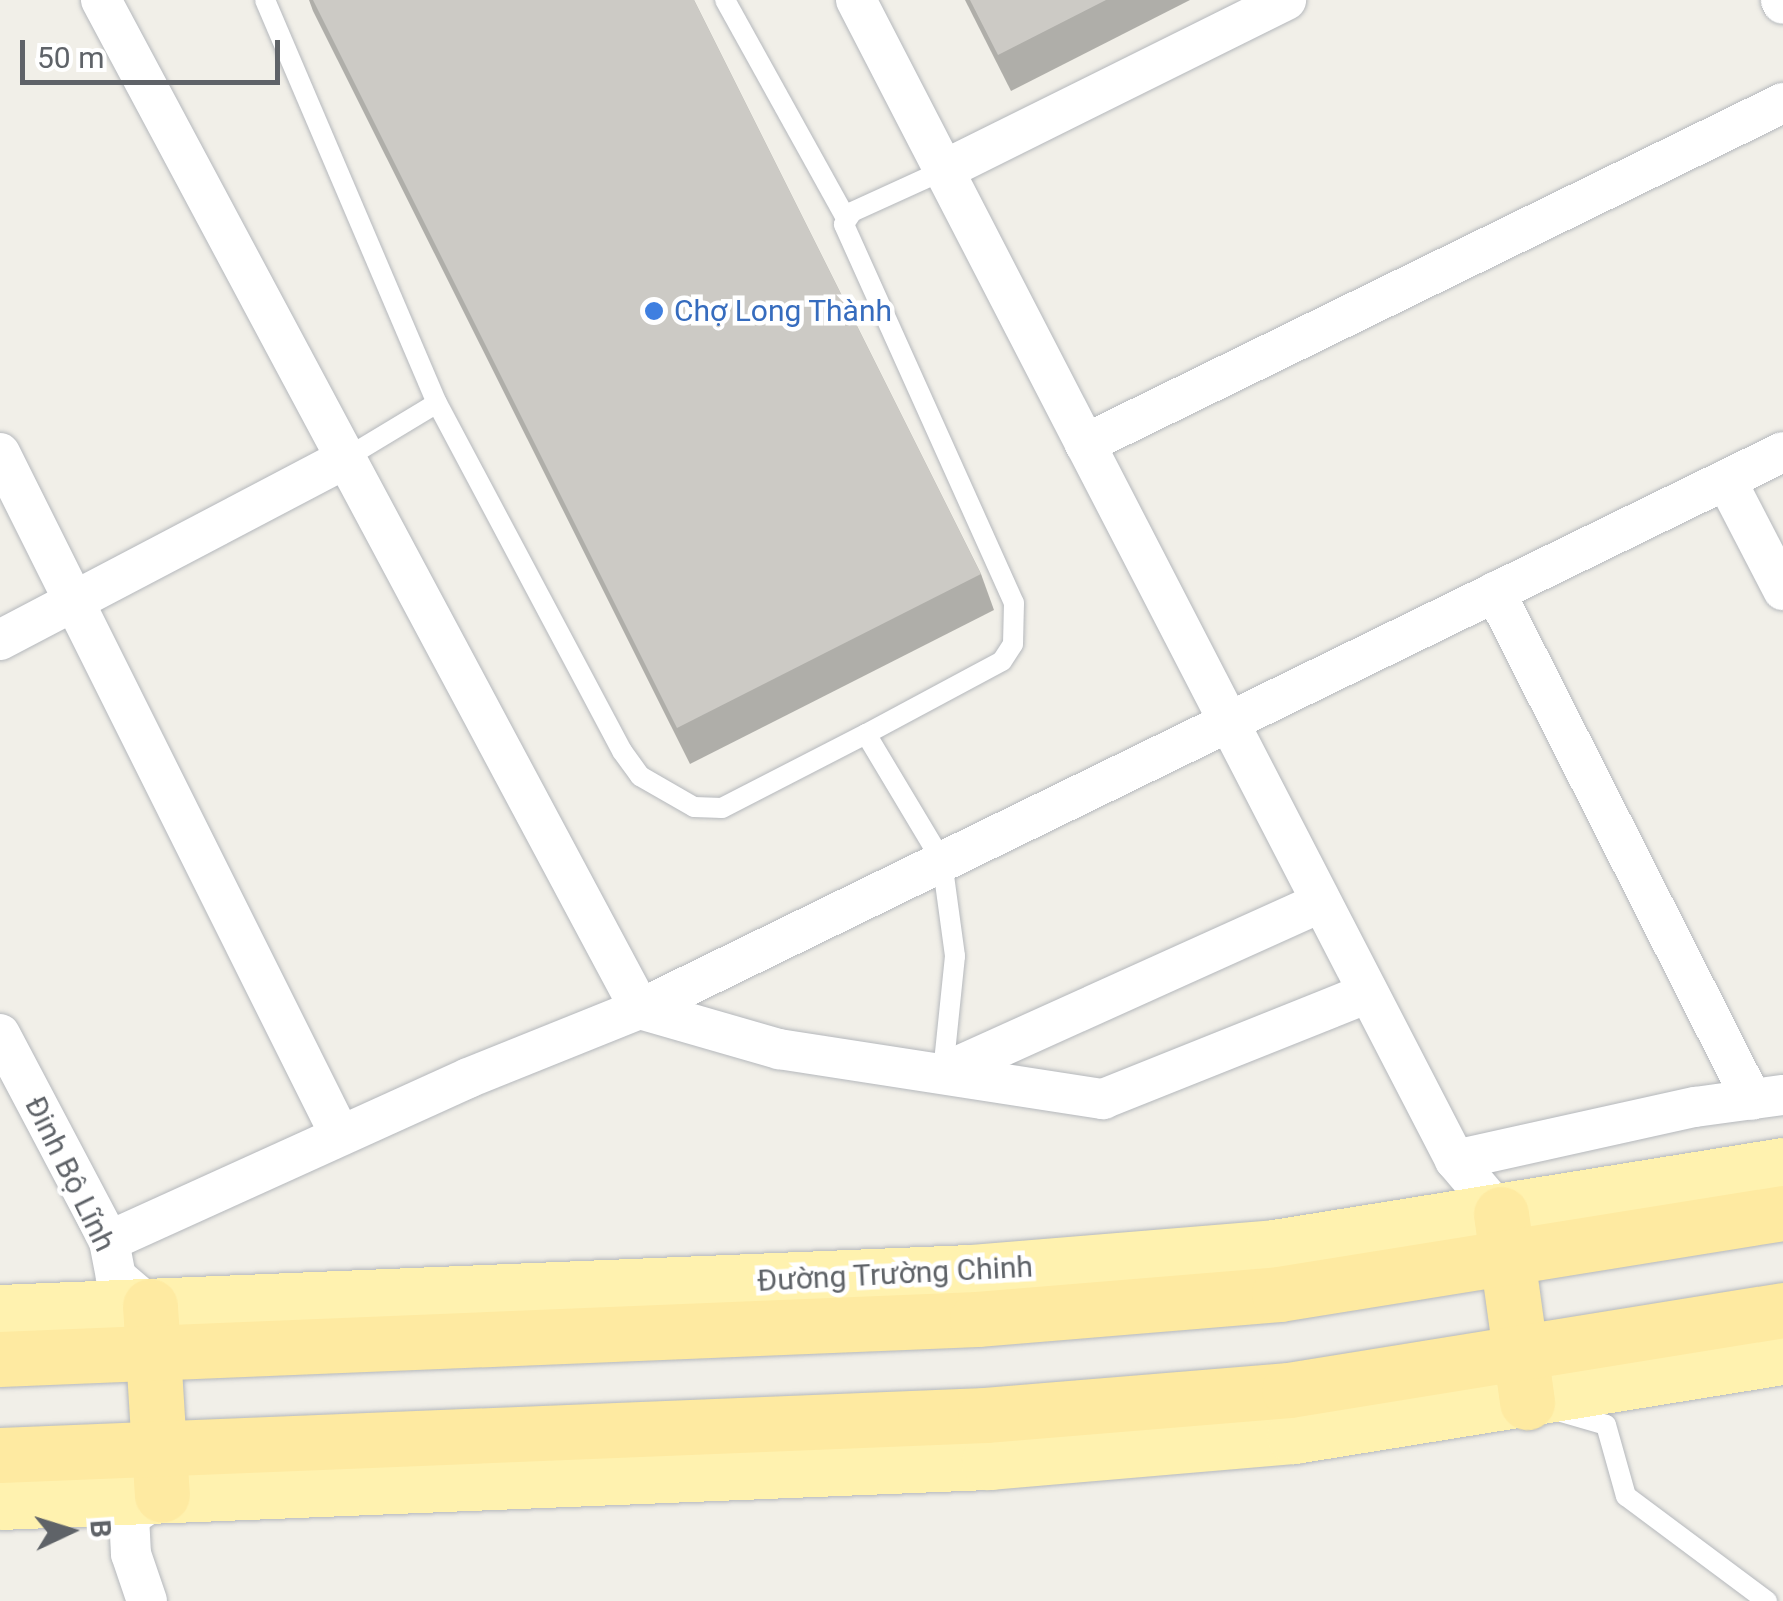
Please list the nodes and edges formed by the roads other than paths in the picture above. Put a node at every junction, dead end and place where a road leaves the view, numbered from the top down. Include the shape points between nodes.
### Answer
1 (101, 0) edge
2 (266, 0) edge
3 (725, 0) edge
4 (856, 0) edge
5 (1286, 0) edge
6 (1783, 104) edge
7 (944, 170) junction
8 (846, 218) junction
9 (437, 403) junction
10 (1085, 444) junction
11 (1783, 452) edge
12 (0, 454) edge
13 (346, 458) junction
14 (1726, 480) junction
15 (1783, 590) edge
16 (1495, 592) junction
17 (72, 606) junction
18 (0, 640) edge
19 (1228, 722) junction
20 (866, 734) junction
21 (942, 861) junction
22 (1322, 902) junction
23 (1368, 993) junction
24 (640, 1009) junction
25 (0, 1034) edge
26 (943, 1073) junction
27 (1767, 1098) edge
28 (340, 1135) junction
29 (1454, 1160) junction
30 (1783, 1164) edge
31 (1783, 1213) edge
32 (1505, 1237) junction
33 (109, 1241) junction
34 (1783, 1310) edge
35 (0, 1312) edge
36 (151, 1329) junction
37 (1783, 1357) edge
38 (0, 1359) edge
39 (1523, 1378) junction
40 (0, 1455) edge
41 (161, 1472) junction
42 (0, 1502) edge
43 (147, 1601) edge
44 (1766, 1601) edge

1 - 13 street
2 - 9 lane
3 - 8 lane
4 - 7 street
5 - 7 street
6 - 10 street
7 - 8 lane
7 - 10 street
8 - 20 lane via 1014,604 1015,623 1002,661
9 - 13 lane
9 - 20 lane via 640,776 694,807 722,808
10 - 19 street
11 - 14 street
12 - 17 street
13 - 17 street
13 - 24 street
14 - 15 street
14 - 16 street
16 - 19 street
16 - 27 street
17 - 18 street
17 - 28 street
19 - 21 street
19 - 22 street
20 - 21 lane
21 - 24 street
21 - 26 lane via 955,956
22 - 23 street
22 - 26 street
23 - 26 street via 1104,1098
23 - 29 street
24 - 26 street via 779,1049
24 - 28 street
25 - 33 street, Đinh Bộ Lĩnh
27 - 29 street
28 - 33 street
29 - 32 street
30 - 32 main road, Đường Trường Chinh
31 - 32 highway, Đường Trường Chinh
32 - 36 highway, Đường Trường Chinh via 1279,1294 977,1320
32 - 39 highway
33 - 36 street, Đinh Bộ Lĩnh via 116,1277
34 - 39 highway
35 - 36 main road, Đường Trường Chinh
36 - 38 highway, Đường Trường Chinh
36 - 41 highway
37 - 39 main road
39 - 41 highway
39 - 44 lane via 1606,1425 1626,1496
40 - 41 highway
41 - 42 main road
41 - 43 street via 129,1517 131,1554

